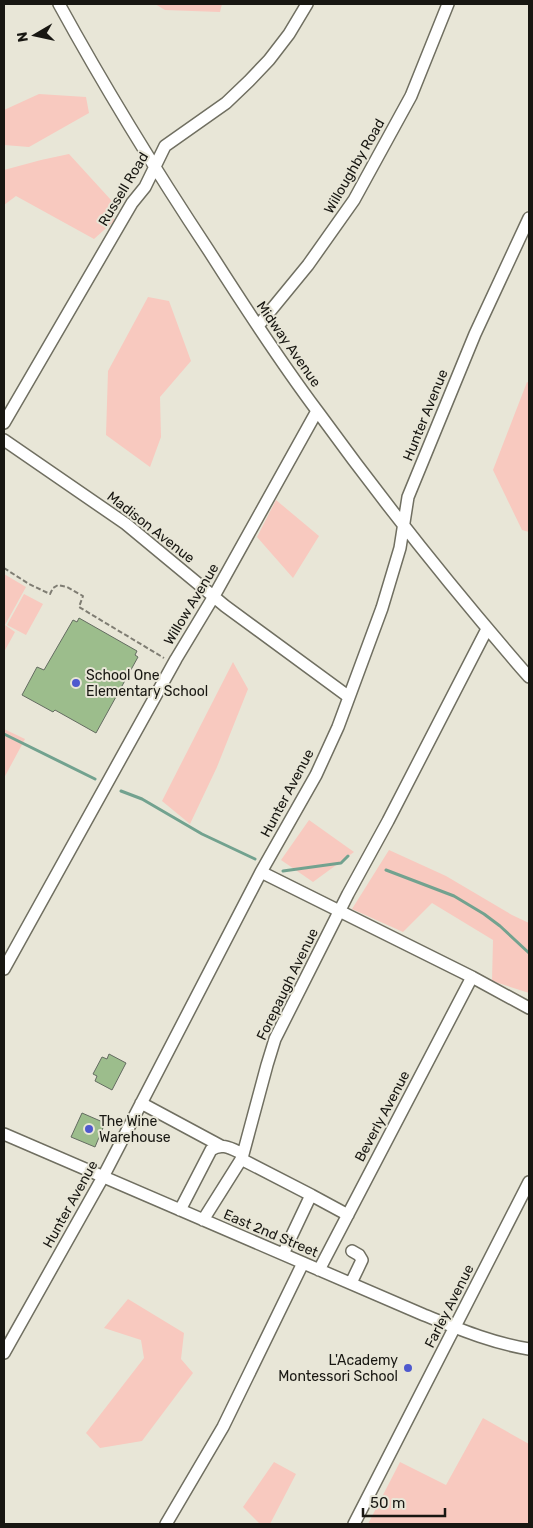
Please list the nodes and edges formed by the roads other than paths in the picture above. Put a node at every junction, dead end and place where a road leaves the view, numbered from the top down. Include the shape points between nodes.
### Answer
1 (59, 4) edge
2 (307, 4) edge
3 (448, 4) edge
4 (155, 168) junction
5 (529, 218) edge
6 (258, 326) junction
7 (317, 411) junction
8 (4, 423) edge
9 (4, 440) edge
10 (404, 526) junction
11 (214, 596) junction
12 (487, 629) junction
13 (529, 677) edge
14 (349, 697) junction
15 (261, 872) junction
16 (339, 911) junction
17 (4, 968) edge
18 (472, 977) junction
19 (529, 1008) edge
20 (141, 1103) junction
21 (4, 1134) edge
22 (221, 1146) junction
23 (242, 1157) junction
24 (103, 1177) junction
25 (529, 1182) edge
26 (311, 1195) junction
27 (180, 1210) junction
28 (348, 1215) junction
29 (203, 1220) junction
30 (352, 1251) dead end
31 (283, 1254) junction
32 (303, 1263) junction
33 (319, 1270) junction
34 (351, 1283) junction
35 (455, 1328) junction
36 (529, 1349) edge
37 (4, 1352) edge
38 (166, 1524) edge
39 (354, 1524) edge

1 - 4 street, Midway Avenue
2 - 4 street, Russell Road via 289,34 256,74 226,102 165,146
3 - 6 street, Willoughby Road via 411,96 358,192 308,265
4 - 6 street, Midway Avenue
4 - 8 street, Russell Road
5 - 10 street, Hunter Avenue via 475,334 418,472 408,497
6 - 7 street, Midway Avenue
7 - 10 street, Midway Avenue
7 - 11 street, Willow Avenue
9 - 11 street, Madison Avenue via 126,524
10 - 12 street, Midway Avenue
10 - 14 street, Hunter Avenue via 382,608
11 - 14 street, Madison Avenue
11 - 17 street, Willow Avenue
12 - 13 street, Midway Avenue
12 - 16 street, Forepaugh Avenue
14 - 15 street, Hunter Avenue via 316,775
15 - 16 street
15 - 20 street, Hunter Avenue
16 - 18 street
16 - 23 street, Forepaugh Avenue via 275,1039
18 - 19 street
18 - 28 street, Beverly Avenue
20 - 22 street
20 - 24 street, Hunter Avenue
21 - 24 street, East 2nd Street
22 - 23 street
22 - 27 street via 212,1150
23 - 26 street
23 - 29 street, Forepaugh Avenue
24 - 27 street, East 2nd Street
24 - 37 street, Hunter Avenue
25 - 35 street, Farley Avenue
26 - 28 street
26 - 31 street
27 - 29 street, East 2nd Street
28 - 33 street, Beverly Avenue
29 - 31 street, East 2nd Street
30 - 34 street via 362,1260
31 - 32 street, East 2nd Street
32 - 33 street, East 2nd Street
32 - 38 street via 222,1428
33 - 34 street, East 2nd Street
34 - 35 street, East 2nd Street
35 - 36 street, East 2nd Street
35 - 39 street, Farley Avenue

